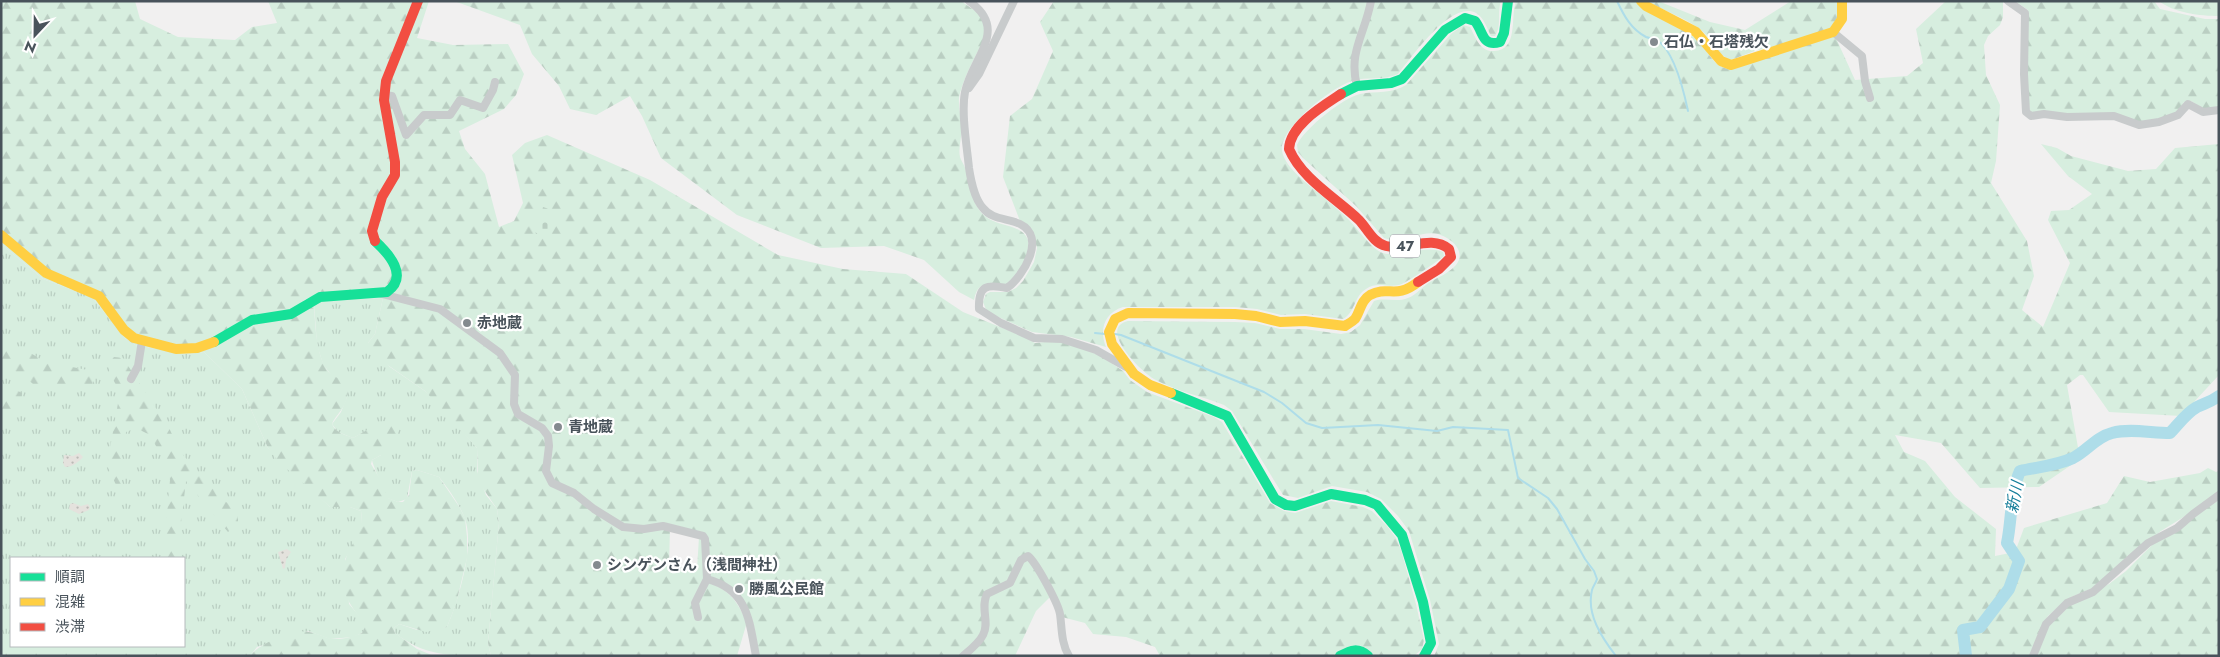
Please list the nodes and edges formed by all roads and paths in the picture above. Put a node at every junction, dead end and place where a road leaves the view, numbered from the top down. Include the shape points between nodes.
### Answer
1 (418, 1) edge
2 (969, 1) edge
3 (1014, 1) edge
4 (1371, 1) edge
5 (1508, 1) edge
6 (1641, 1) edge
7 (1842, 1) edge
8 (2008, 1) edge
9 (1833, 32) junction
10 (495, 82) dead end
11 (1357, 86) junction
12 (965, 93) junction
13 (384, 95) junction
14 (1870, 98) dead end
15 (2219, 110) edge
16 (1, 235) edge
17 (382, 294) junction
18 (142, 341) junction
19 (1129, 368) junction
20 (131, 378) dead end
21 (2219, 495) edge
22 (707, 579) junction
23 (698, 618) dead end
24 (756, 656) edge
25 (963, 656) edge
26 (1069, 656) edge
27 (1340, 656) edge
28 (1368, 656) edge
29 (1424, 656) edge
30 (2033, 656) edge

1 - 13 main road via 386,80
2 - 12 street via 986,17 989,32
3 - 12 street via 979,74
4 - 11 street via 1354,54
5 - 11 main road, 47 via 1505,32 1500,42 1487,42 1476,22 1460,18 1446,28 1402,79 1392,84
6 - 9 main road via 1696,32 1720,61 1731,65
7 - 9 main road via 1842,19
8 - 15 street via 2025,13 2024,95 2026,112 2031,116 2114,116 2139,125 2178,115 2188,104 2203,112
9 - 14 street via 1862,56
10 - 13 street via 484,108 460,100 450,115 424,115 406,135 392,96
11 - 19 main road, 47 via 1317,112 1295,133 1290,142 1290,153 1381,244 1392,248 1436,242 1449,248 1450,260 1408,290 1399,293 1385,291 1365,298 1354,320 1344,326 1305,321 1280,322 1235,314 1121,315 1113,322 1109,337
12 - 19 street via 972,186 982,208 993,216 1022,225 1030,235 1032,248 1018,281 1008,288 992,285 983,289 979,296 979,309 1034,338 1062,339 1096,350
13 - 17 main road via 395,175 382,197 372,240 394,259 397,275 393,287
16 - 18 main road via 46,273 99,296 124,330
17 - 18 main road via 320,297 291,314 252,320 222,340 197,348 176,349
17 - 22 street via 440,309 500,353 515,375 514,404 518,414 542,428 548,436 546,472 550,481 623,527 644,529 663,526 703,536
18 - 20 street via 138,366
19 - 29 main road, 47 via 1150,386 1227,416 1269,490 1282,503 1300,505 1331,494 1377,505 1402,535 1407,549 1431,639
21 - 30 street via 2177,528 2148,543 2093,592 2067,603 2046,624
22 - 23 street via 695,602
22 - 24 street via 728,588 738,597 747,612
25 - 26 street via 984,632 983,603 986,594 1010,583 1021,560 1028,556 1036,563 1057,603
27 - 28 main road via 1351,649 1358,649

